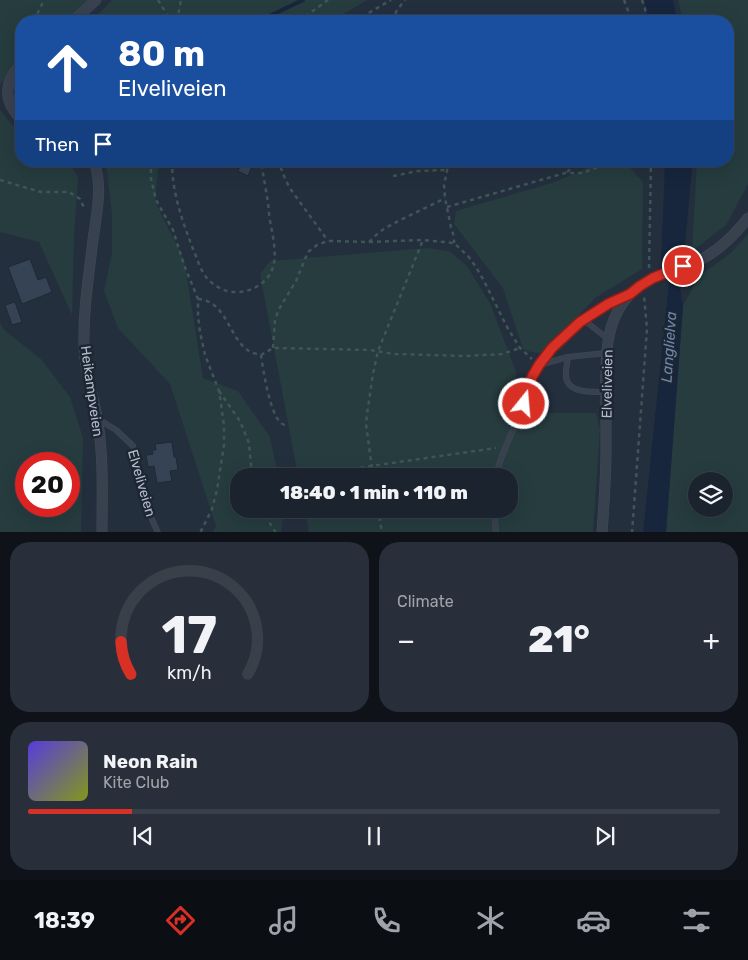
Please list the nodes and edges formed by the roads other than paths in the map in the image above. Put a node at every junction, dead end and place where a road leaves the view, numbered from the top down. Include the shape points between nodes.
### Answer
1 (96, 0) edge
2 (80, 15) edge
3 (15, 72) edge
4 (15, 112) edge
5 (96, 167) edge
6 (748, 218) edge
7 (630, 294) junction
8 (584, 320) junction
9 (608, 340) junction
10 (606, 353) junction
11 (568, 357) junction
12 (539, 365) junction
13 (606, 392) junction
14 (97, 419) junction
15 (498, 468) edge
16 (495, 518) edge
17 (102, 532) edge
18 (158, 532) edge
19 (496, 532) edge
20 (602, 532) edge

1 - 2 street
3 - 4 street via 8,94
5 - 14 street, Heikampveien via 99,195 84,331 85,358
6 - 7 street, Elveliveien via 729,240 706,257 653,278
7 - 8 lane
7 - 9 street, Elveliveien via 615,316
8 - 9 lane
8 - 12 lane via 552,348
9 - 10 street, Elveliveien
10 - 11 lane
10 - 13 street, Elveliveien
11 - 12 lane
11 - 13 lane via 565,375 569,384 578,390
12 - 15 lane
13 - 20 street, Elveliveien
14 - 17 street, Heikampveien
14 - 18 lane, Elveliveien via 116,430 133,446 143,499
16 - 19 lane

